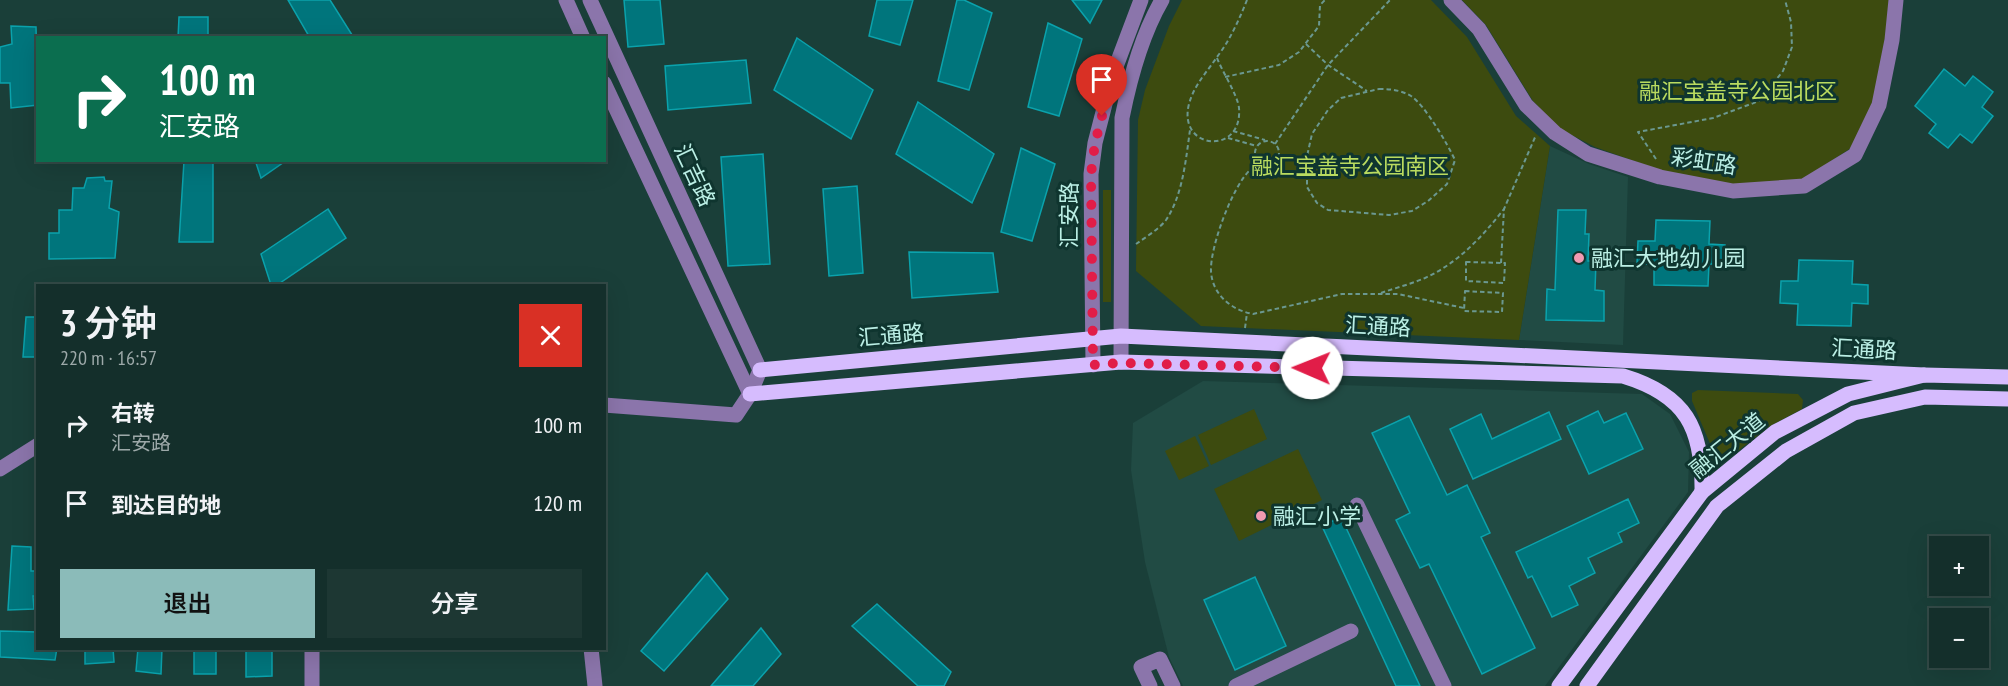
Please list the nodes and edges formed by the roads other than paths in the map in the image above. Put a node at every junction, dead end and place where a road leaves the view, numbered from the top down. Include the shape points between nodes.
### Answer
1 (566, 0) edge
2 (590, 0) edge
3 (1141, 0) edge
4 (1161, 0) edge
5 (1451, 0) edge
6 (1896, 0) edge
7 (582, 36) edge
8 (606, 87) edge
9 (1121, 336) junction
10 (1092, 339) junction
11 (1121, 363) junction
12 (1093, 365) junction
13 (760, 370) junction
14 (1924, 375) junction
15 (2008, 376) edge
16 (750, 394) junction
17 (2008, 399) edge
18 (606, 405) edge
19 (36, 446) edge
20 (0, 469) edge
21 (1702, 492) junction
22 (1357, 505) dead end
23 (1351, 631) dead end
24 (312, 650) edge
25 (591, 650) edge
26 (312, 686) edge
27 (595, 686) edge
28 (1150, 686) edge
29 (1173, 686) edge
30 (1236, 686) edge
31 (1444, 686) edge
32 (1558, 686) edge
33 (1587, 686) edge

1 - 7 street
2 - 13 street, 汇吉路
3 - 10 street, 汇安路 via 1112,78 1095,143 1091,174
4 - 9 street via 1132,73 1122,118
5 - 6 street, 彩虹路 via 1479,29 1526,105 1555,133 1588,154 1669,179 1733,191 1804,186 1855,155 1879,105
8 - 16 street, 汇吉路
9 - 10 main road, 汇通路
9 - 11 street
9 - 14 main road, 汇通路
10 - 12 street, 汇安路
10 - 13 main road, 汇通路
11 - 12 main road, 汇通路
11 - 21 main road, 汇通路 via 1623,376 1668,396 1687,417 1698,440 1703,465
12 - 16 main road, 汇通路
13 - 16 street
14 - 15 main road, 融汇大道
14 - 21 main road, 融汇大道 via 1848,394 1775,432
16 - 18 street via 736,415
17 - 33 main road, 融汇大道 via 1925,397 1854,413 1786,451 1717,506
19 - 20 street
21 - 32 main road, 融汇大道
22 - 31 street
23 - 30 street
24 - 26 street
25 - 27 street
28 - 29 street via 1141,667 1160,659

